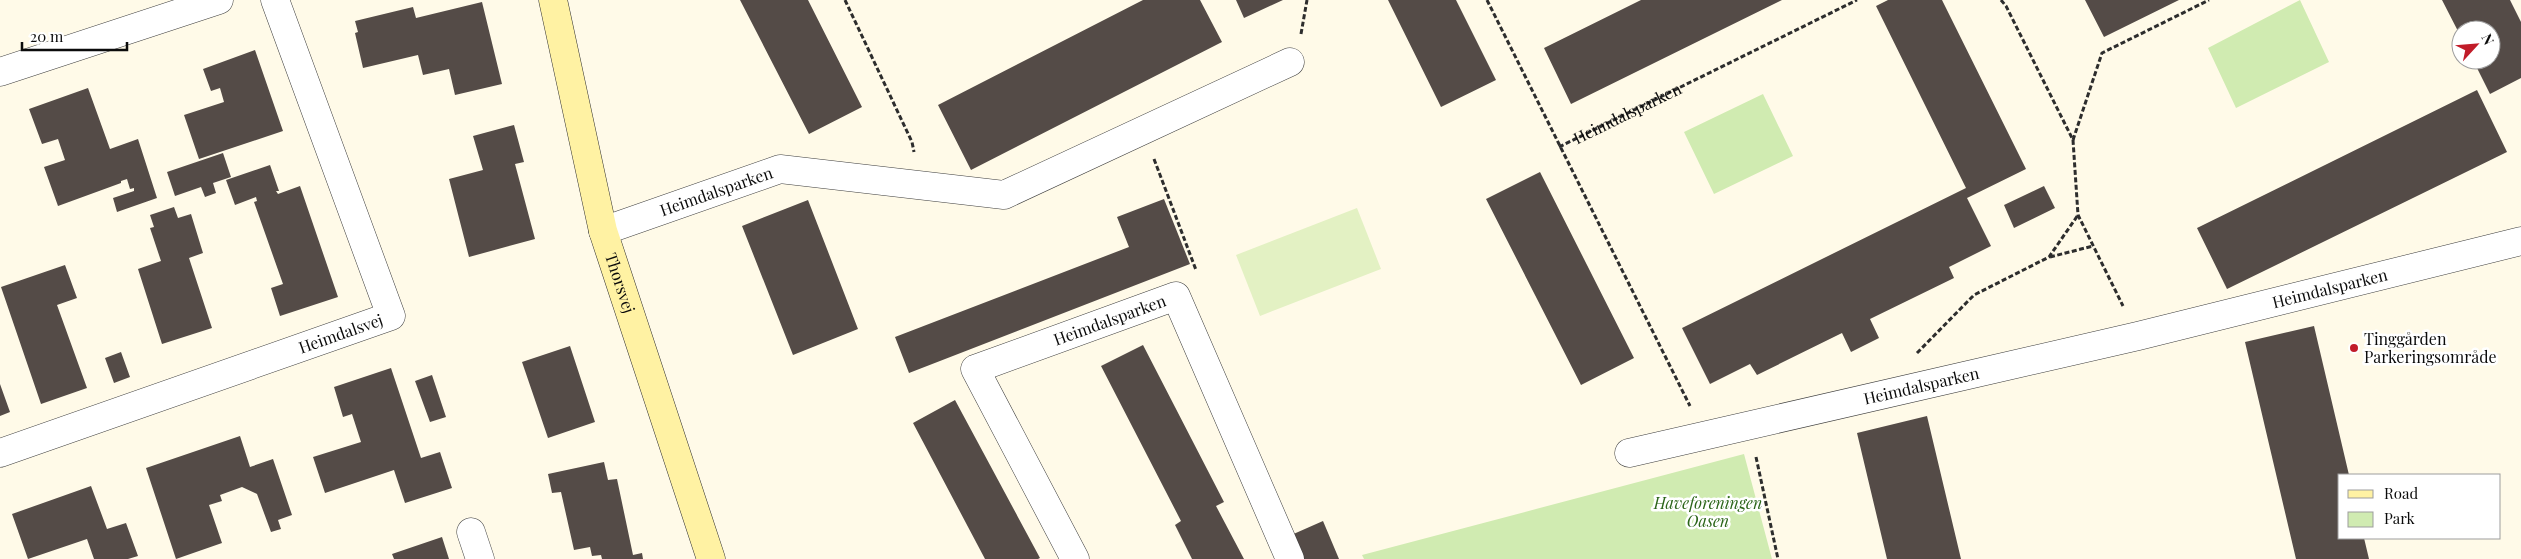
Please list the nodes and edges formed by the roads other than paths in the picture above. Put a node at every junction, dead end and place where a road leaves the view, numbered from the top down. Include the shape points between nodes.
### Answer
1 (219, 0) edge
2 (275, 0) edge
3 (553, 0) edge
4 (1290, 62) dead end
5 (0, 72) edge
6 (603, 230) junction
7 (2521, 241) edge
8 (0, 453) edge
9 (1629, 453) dead end
10 (471, 532) dead end
11 (480, 559) edge
12 (711, 559) edge
13 (1075, 559) edge
14 (1290, 559) edge

1 - 5 street
2 - 8 street, Heimdalsvej via 391,316
3 - 6 street, Thorsvej
4 - 6 street, Heimdalsparken via 1004,195 780,169
6 - 12 street, Thorsvej
7 - 9 street, Heimdalsparken via 2138,336
10 - 11 street
13 - 14 street, Heimdalsparken via 975,369 1176,296

